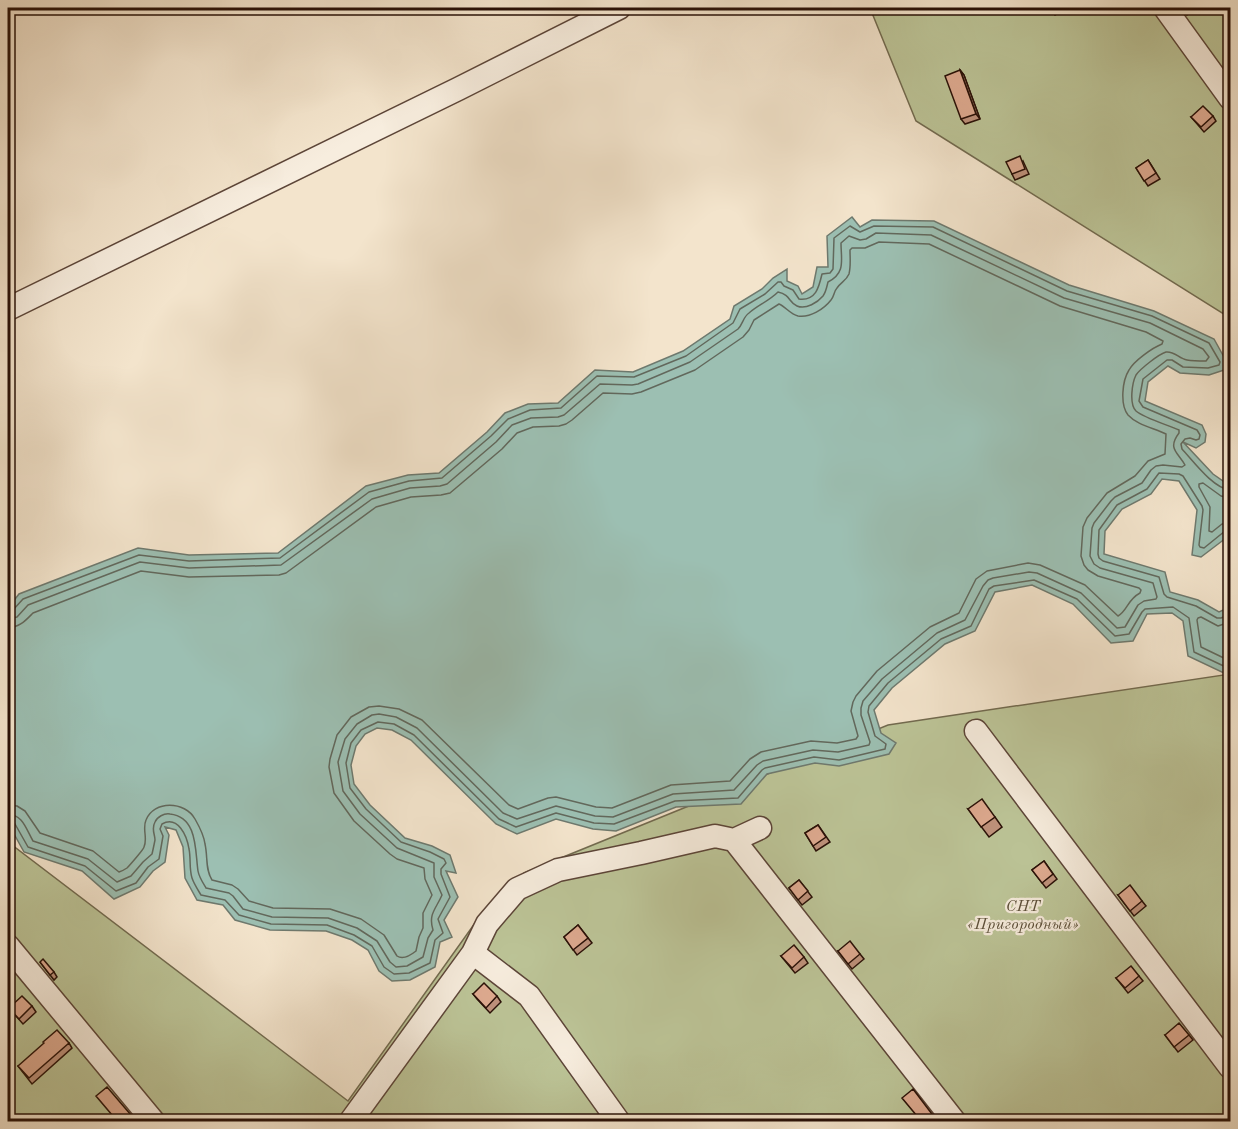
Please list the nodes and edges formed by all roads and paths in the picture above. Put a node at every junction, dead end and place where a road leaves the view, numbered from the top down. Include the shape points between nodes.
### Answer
1 (620, 8) edge
2 (1165, 8) edge
3 (1230, 98) edge
4 (8, 309) edge
5 (976, 731) dead end
6 (760, 828) dead end
7 (734, 840) junction
8 (8, 946) edge
9 (473, 952) junction
10 (1230, 1067) edge
11 (154, 1122) edge
12 (350, 1122) edge
13 (619, 1122) edge
14 (955, 1122) edge

1 - 4 street
2 - 3 street
5 - 10 street
6 - 7 street
7 - 9 street via 714,836 558,870 517,889 486,924
7 - 14 street
8 - 11 street
9 - 12 street
9 - 13 street via 529,996

